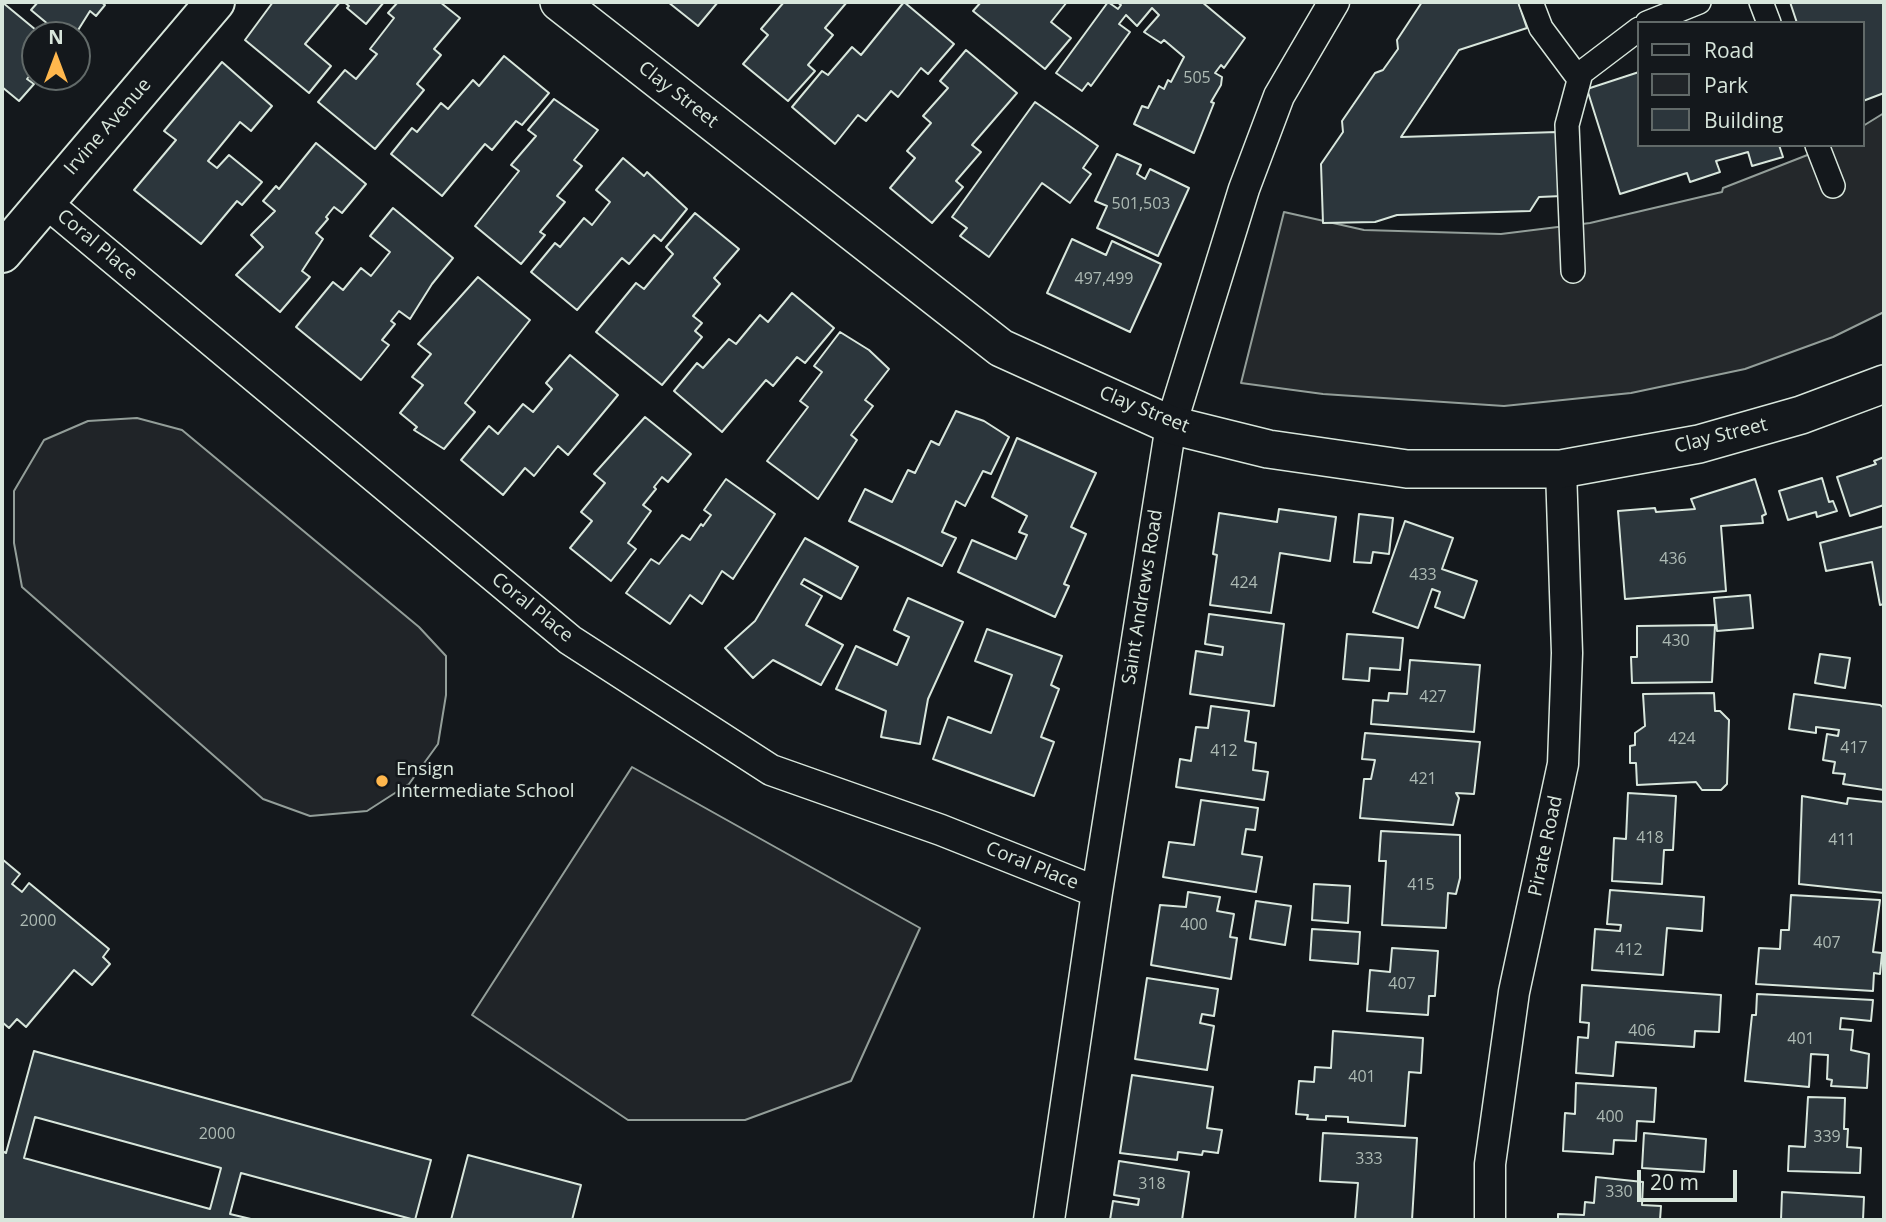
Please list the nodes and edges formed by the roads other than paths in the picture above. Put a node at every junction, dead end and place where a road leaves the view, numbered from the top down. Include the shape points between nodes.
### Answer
1 (215, 2) edge
2 (559, 2) edge
3 (1531, 2) edge
4 (1699, 2) edge
5 (1761, 2) edge
6 (1330, 3) edge
7 (1652, 21) edge
8 (1768, 21) edge
9 (1638, 30) edge
10 (1579, 79) junction
11 (1818, 147) edge
12 (1833, 187) dead end
13 (44, 201) junction
14 (2, 253) edge
15 (1573, 271) dead end
16 (1884, 384) edge
17 (1171, 425) junction
18 (1561, 469) junction
19 (1097, 891) junction
20 (1049, 1220) edge
21 (1490, 1220) edge

1 - 13 main road, Irvine Avenue
2 - 17 street, Clay Street via 1001,348
3 - 10 street via 1541,28
4 - 7 street
5 - 8 street
6 - 17 street, Saint Andrews Road via 1279,96 1244,189
9 - 10 street
10 - 15 street via 1567,125
11 - 12 street
13 - 14 main road, Irvine Avenue
13 - 19 street, Coral Place via 570,640 771,769
16 - 18 street, Clay Street via 1801,415 1699,444
17 - 18 street, Clay Street via 1268,449 1407,470
17 - 19 street, Saint Andrews Road
18 - 21 street, Pirate Road via 1567,653 1563,764 1514,992 1490,1164
19 - 20 street, Saint Andrews Road

